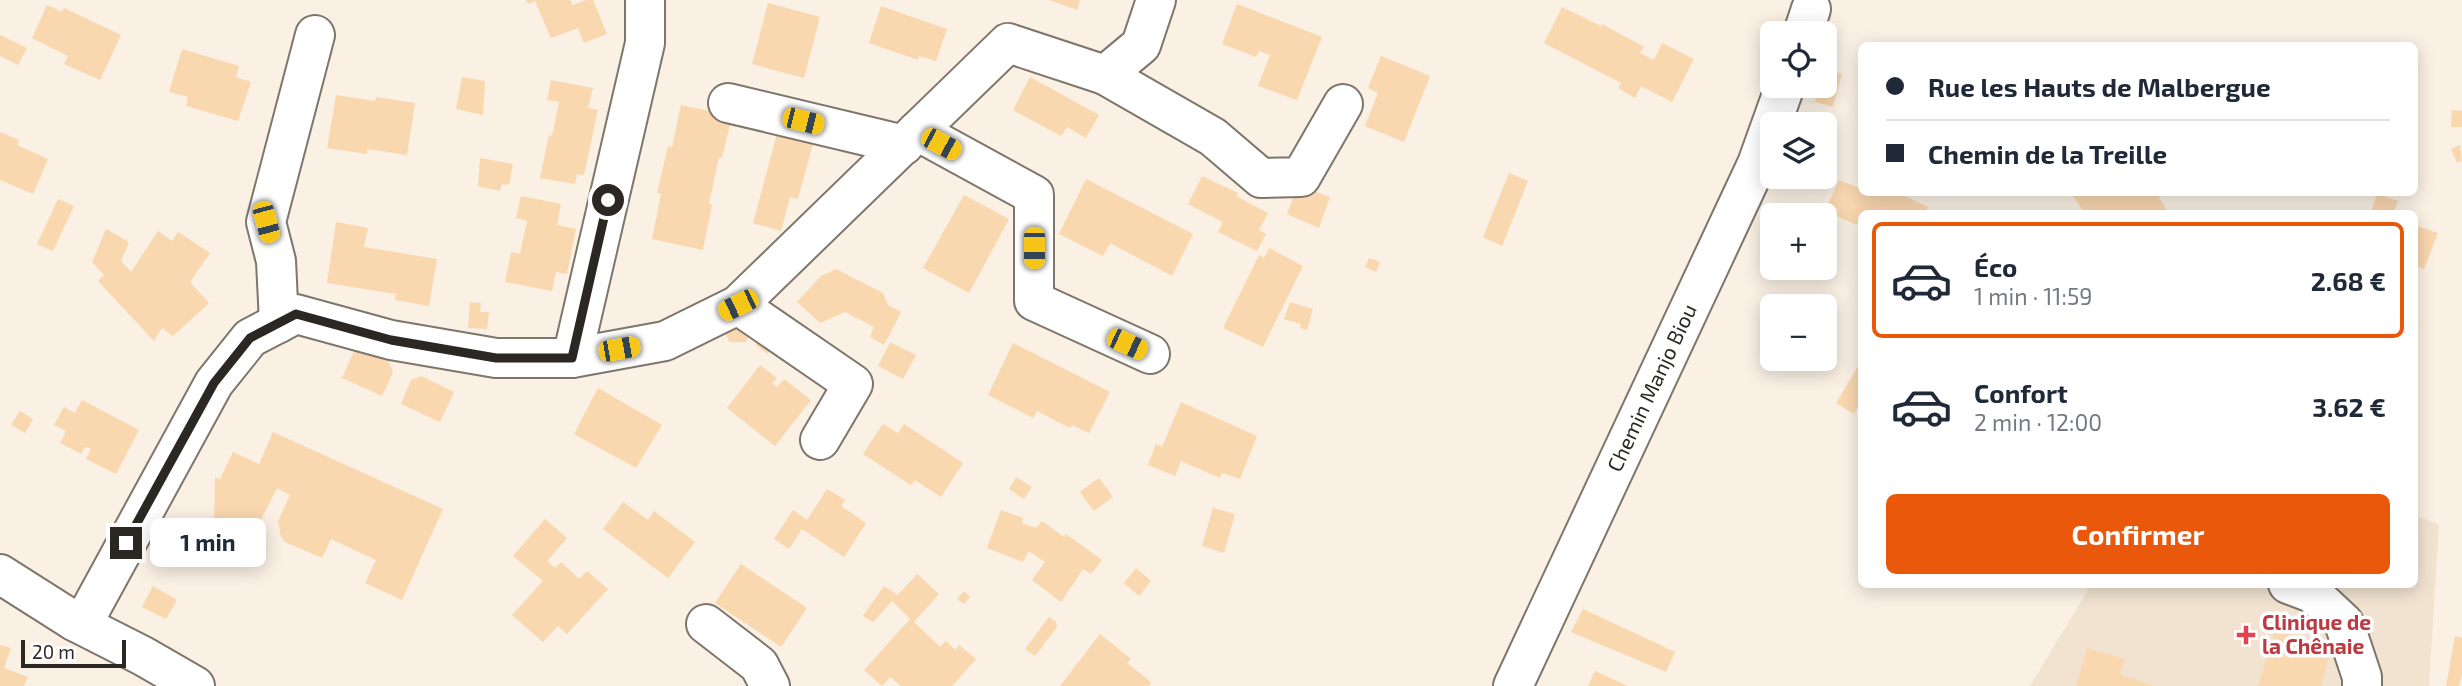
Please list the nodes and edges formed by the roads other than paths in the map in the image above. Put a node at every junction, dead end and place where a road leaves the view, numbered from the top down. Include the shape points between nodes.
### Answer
1 (645, 0) edge
2 (1156, 0) edge
3 (316, 35) dead end
4 (1105, 75) junction
5 (1781, 98) edge
6 (727, 103) dead end
7 (1343, 104) dead end
8 (910, 138) junction
9 (738, 305) junction
10 (279, 323) junction
11 (1150, 354) dead end
12 (572, 358) junction
13 (820, 440) dead end
14 (0, 574) edge
15 (2299, 588) edge
16 (74, 621) junction
17 (706, 624) dead end
18 (195, 686) edge
19 (770, 686) edge
20 (1513, 686) edge
21 (2362, 686) edge

1 - 12 street via 645,43
2 - 4 street via 1141,45
3 - 10 street via 266,222 276,261
4 - 7 street via 1213,136 1261,178 1301,177
4 - 8 street via 1008,43
5 - 20 street, Chemin Manjo Biou via 1757,164
6 - 8 street
8 - 9 street
8 - 11 street via 1034,194 1034,301
9 - 12 street via 666,341
9 - 13 street via 853,384
10 - 12 street via 296,314 391,340 496,358
10 - 16 street via 250,338 214,383 89,612
14 - 16 street
15 - 21 street via 2312,593 2344,623
16 - 18 street
17 - 19 street via 759,665

